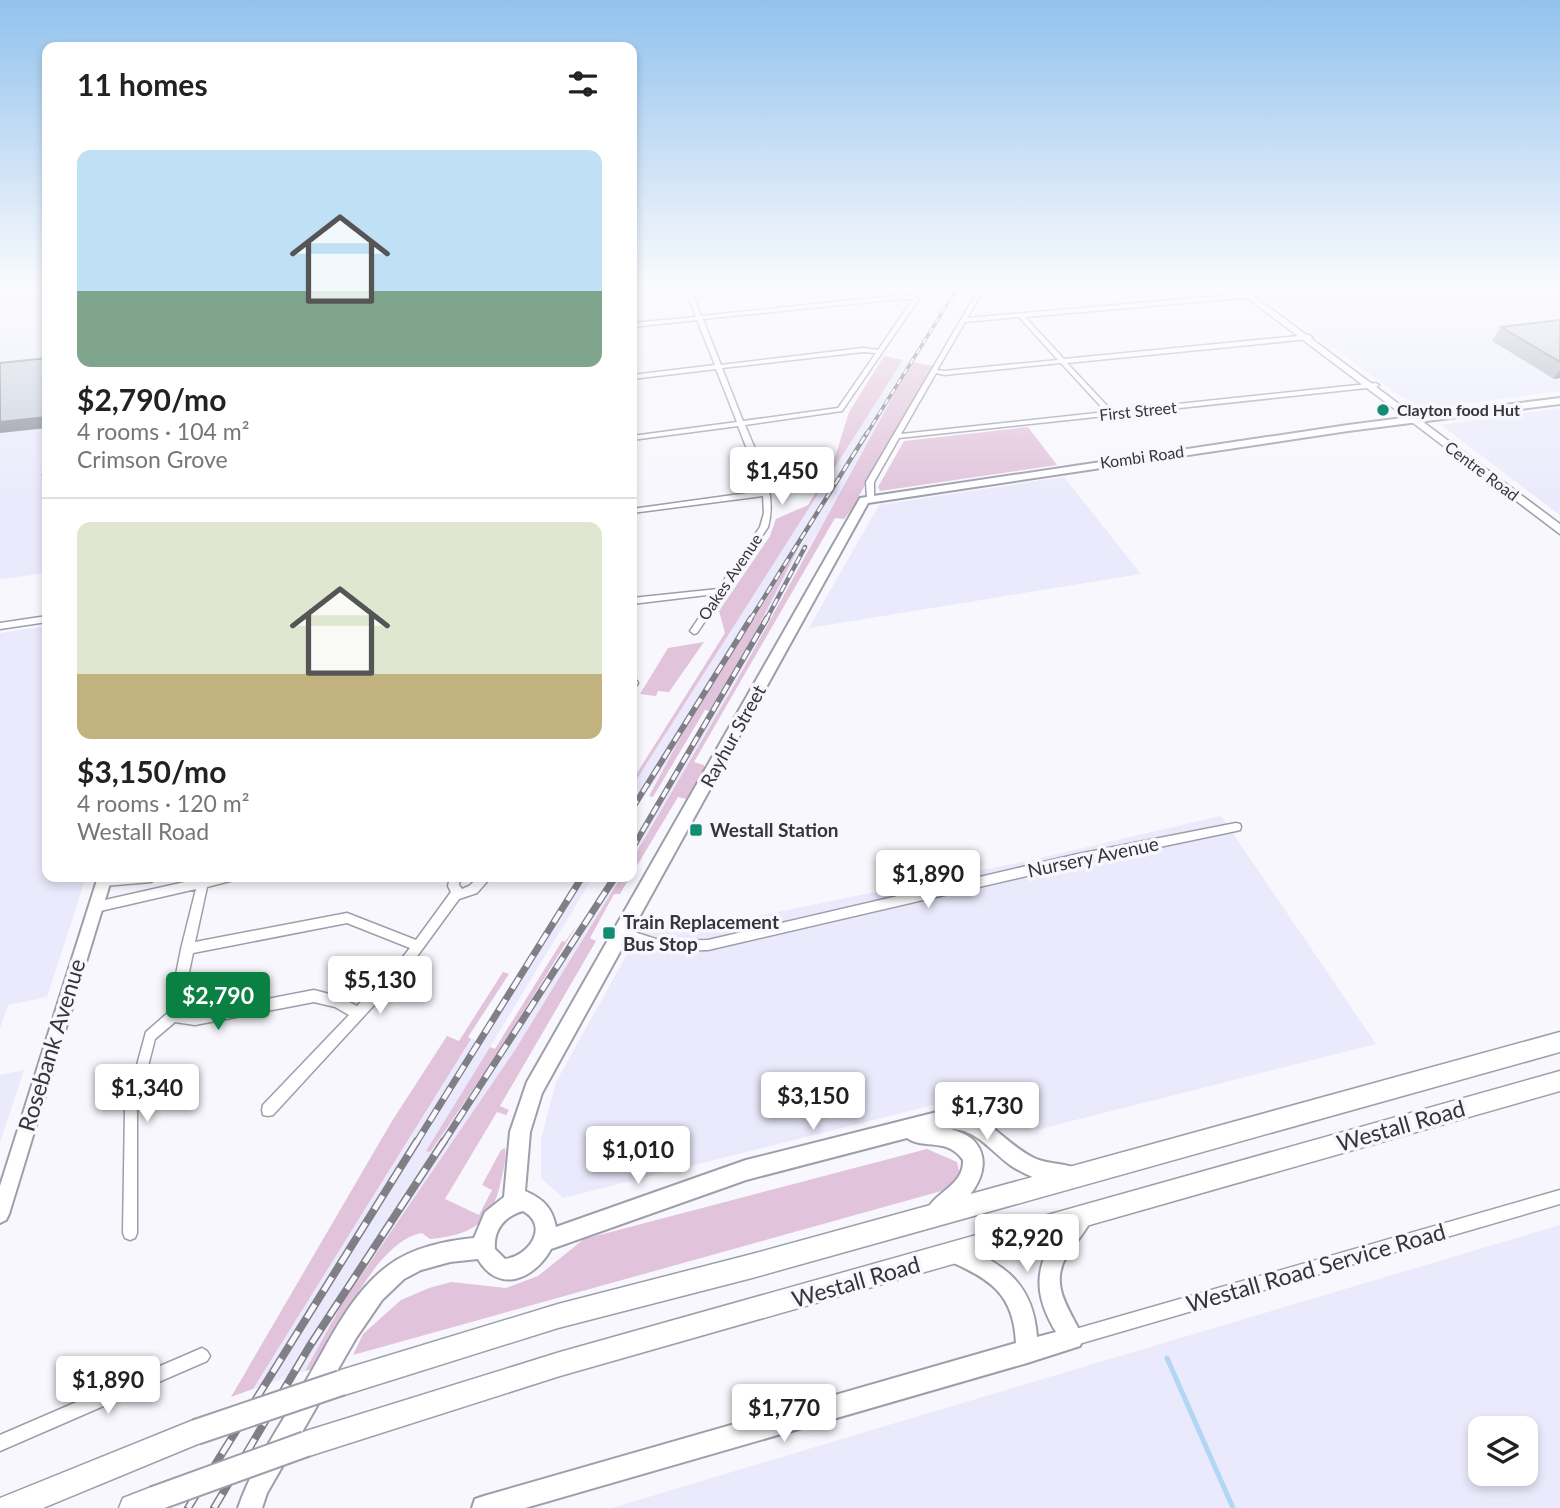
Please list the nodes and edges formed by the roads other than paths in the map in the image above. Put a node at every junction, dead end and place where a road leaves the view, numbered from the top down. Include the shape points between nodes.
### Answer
1 (714, 357) edge
2 (805, 357) edge
3 (876, 357) edge
4 (941, 357) edge
5 (1059, 357) edge
6 (1108, 357) edge
7 (1334, 357) edge
8 (1063, 362) junction
9 (718, 367) junction
10 (934, 371) junction
11 (637, 376) edge
12 (1372, 385) junction
13 (1560, 401) edge
14 (1111, 414) junction
15 (1420, 420) junction
16 (741, 424) junction
17 (900, 436) junction
18 (637, 437) edge
19 (767, 493) junction
20 (870, 496) junction
21 (637, 511) edge
22 (1560, 523) edge
23 (1560, 530) edge
24 (720, 591) junction
25 (637, 600) edge
26 (42, 621) edge
27 (0, 626) edge
28 (694, 631) dead end
29 (1236, 827) dead end
30 (103, 882) edge
31 (192, 882) edge
32 (203, 882) edge
33 (453, 882) edge
34 (481, 882) edge
35 (457, 894) junction
36 (96, 907) junction
37 (622, 933) junction
38 (419, 946) junction
39 (187, 949) junction
40 (176, 1013) junction
41 (359, 1014) junction
42 (1560, 1042) edge
43 (1560, 1081) edge
44 (268, 1110) dead end
45 (891, 1134) junction
46 (1078, 1176) junction
47 (1560, 1198) edge
48 (514, 1202) junction
49 (0, 1214) edge
50 (932, 1215) junction
51 (1082, 1218) junction
52 (130, 1233) dead end
53 (545, 1241) junction
54 (484, 1248) junction
55 (956, 1254) junction
56 (1072, 1338) junction
57 (1027, 1352) junction
58 (202, 1356) dead end
59 (0, 1443) edge
60 (143, 1504) edge
61 (10, 1508) edge
62 (250, 1508) edge
63 (484, 1508) edge

1 - 9 street, Oakes Avenue
2 - 9 street
3 - 16 street via 840,410
4 - 10 street, Rayhur Street
5 - 8 street
6 - 8 street
7 - 12 main road, Centre Road
8 - 10 street
8 - 14 street
9 - 11 street
9 - 16 street, Oakes Avenue
10 - 17 street, Rayhur Street
12 - 14 street, First Street
12 - 15 main road, Centre Road
13 - 15 main road, Kombi Road
14 - 17 street, First Street
15 - 20 main road, Kombi Road
15 - 22 main road, Centre Road
15 - 23 main road, Centre Road
16 - 18 street
16 - 19 street, Oakes Avenue
17 - 20 street, Rayhur Street via 870,482
19 - 21 street
19 - 24 street, Oakes Avenue via 764,527
20 - 37 main road, Rayhur Street via 860,505
24 - 25 street
24 - 28 street, Oakes Avenue
26 - 27 street
29 - 37 street, Nursery Avenue via 708,945 662,946
30 - 36 street, Rosebank Avenue
31 - 36 street
32 - 39 street
33 - 35 street
34 - 35 street via 473,890
35 - 38 street
36 - 49 street, Rosebank Avenue
37 - 48 main road, Rayhur Street via 534,1089 520,1132
38 - 39 street via 347,918
38 - 41 street
39 - 40 street
40 - 41 street via 183,1019 195,1019 314,996
40 - 52 street via 150,1036 131,1109
41 - 44 street
42 - 46 main road, Westall Road
43 - 51 main road, Westall Road
45 - 46 main road via 958,1118 985,1131 1025,1164
45 - 50 main road via 937,1133 958,1139 970,1152 973,1162 968,1181
45 - 53 main road via 746,1170
46 - 50 main road, Westall Road
47 - 56 street, Westall Road Service Road
48 - 53 main road via 524,1201 540,1210 545,1219
48 - 54 main road via 491,1219
50 - 61 main road, Westall Road, bridge via 558,1316 341,1383 197,1432
51 - 55 main road, Westall Road
51 - 56 main road via 1054,1253 1048,1278 1057,1312
53 - 54 main road via 533,1261 513,1270 494,1266
54 - 62 main road via 423,1259 386,1280 351,1327 257,1487
55 - 57 main road via 995,1271 1012,1288 1024,1319
55 - 60 main road, Westall Road, bridge via 560,1364 306,1444
56 - 57 main road
57 - 63 main road
58 - 59 street

